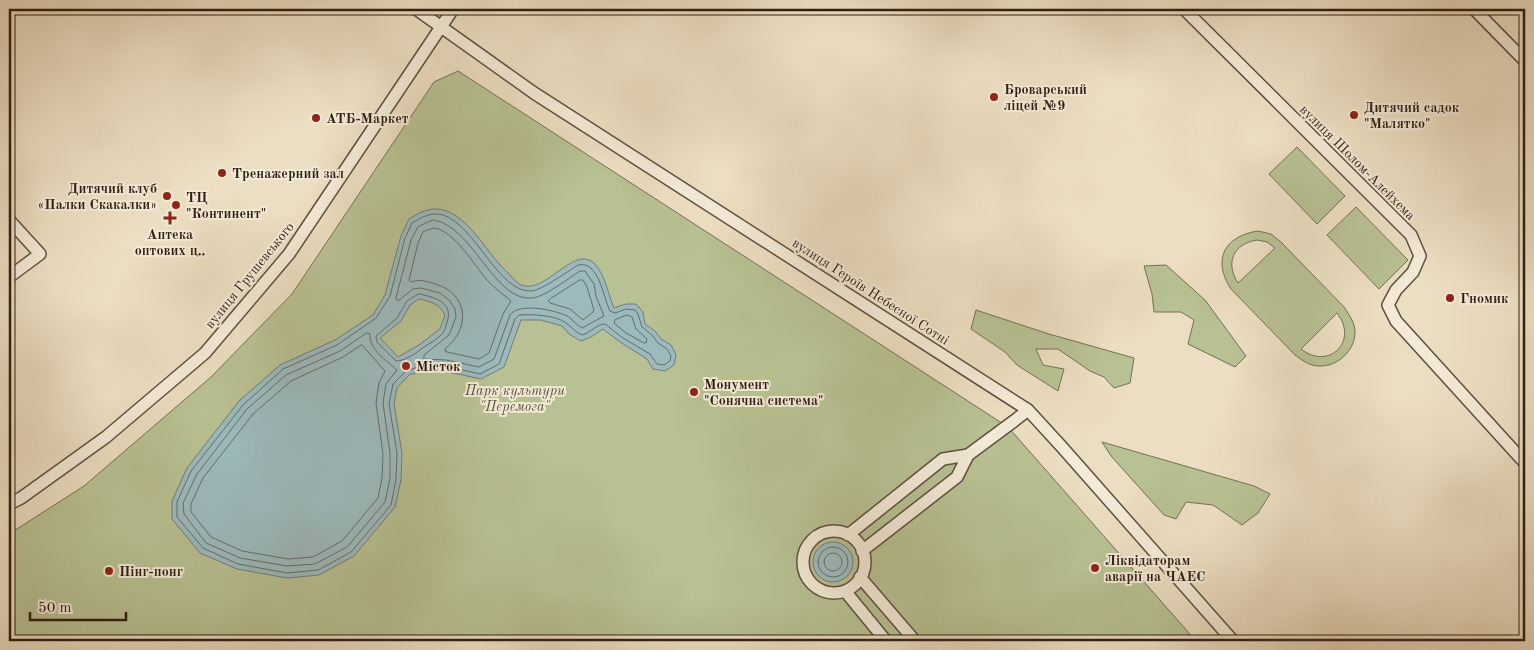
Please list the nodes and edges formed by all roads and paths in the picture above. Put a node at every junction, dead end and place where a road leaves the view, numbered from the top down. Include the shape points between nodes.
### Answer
1 (416, 9) edge
2 (452, 9) edge
3 (1184, 9) edge
4 (1474, 9) edge
5 (441, 26) junction
6 (1525, 61) edge
7 (9, 220) edge
8 (9, 277) edge
9 (1028, 410) junction
10 (968, 454) junction
11 (1525, 463) edge
12 (9, 504) edge
13 (848, 535) junction
14 (862, 552) junction
15 (860, 577) junction
16 (845, 591) junction
17 (886, 641) edge
18 (915, 641) edge
19 (1233, 641) edge

1 - 5 street, вулиця Героїв Небесної Сотні
2 - 5 street, вулиця Грушевського
3 - 11 street, вулиця Шолом-Алейхема via 1411,235 1420,256 1413,272 1396,290 1388,305 1396,321
4 - 6 street
5 - 9 street, вулиця Героїв Небесної Сотні via 534,93
5 - 12 street, вулиця Грушевського via 289,254 205,353 106,437
7 - 8 street via 40,254
9 - 10 street
9 - 19 street, вулиця Героїв Небесної Сотні
10 - 13 street via 943,459
10 - 14 street via 957,477
13 - 14 street
13 - 16 street via 830,532 816,537 806,548 803,563 807,578 818,589 833,593
14 - 15 street via 864,560
15 - 16 street
15 - 18 street
16 - 17 street

